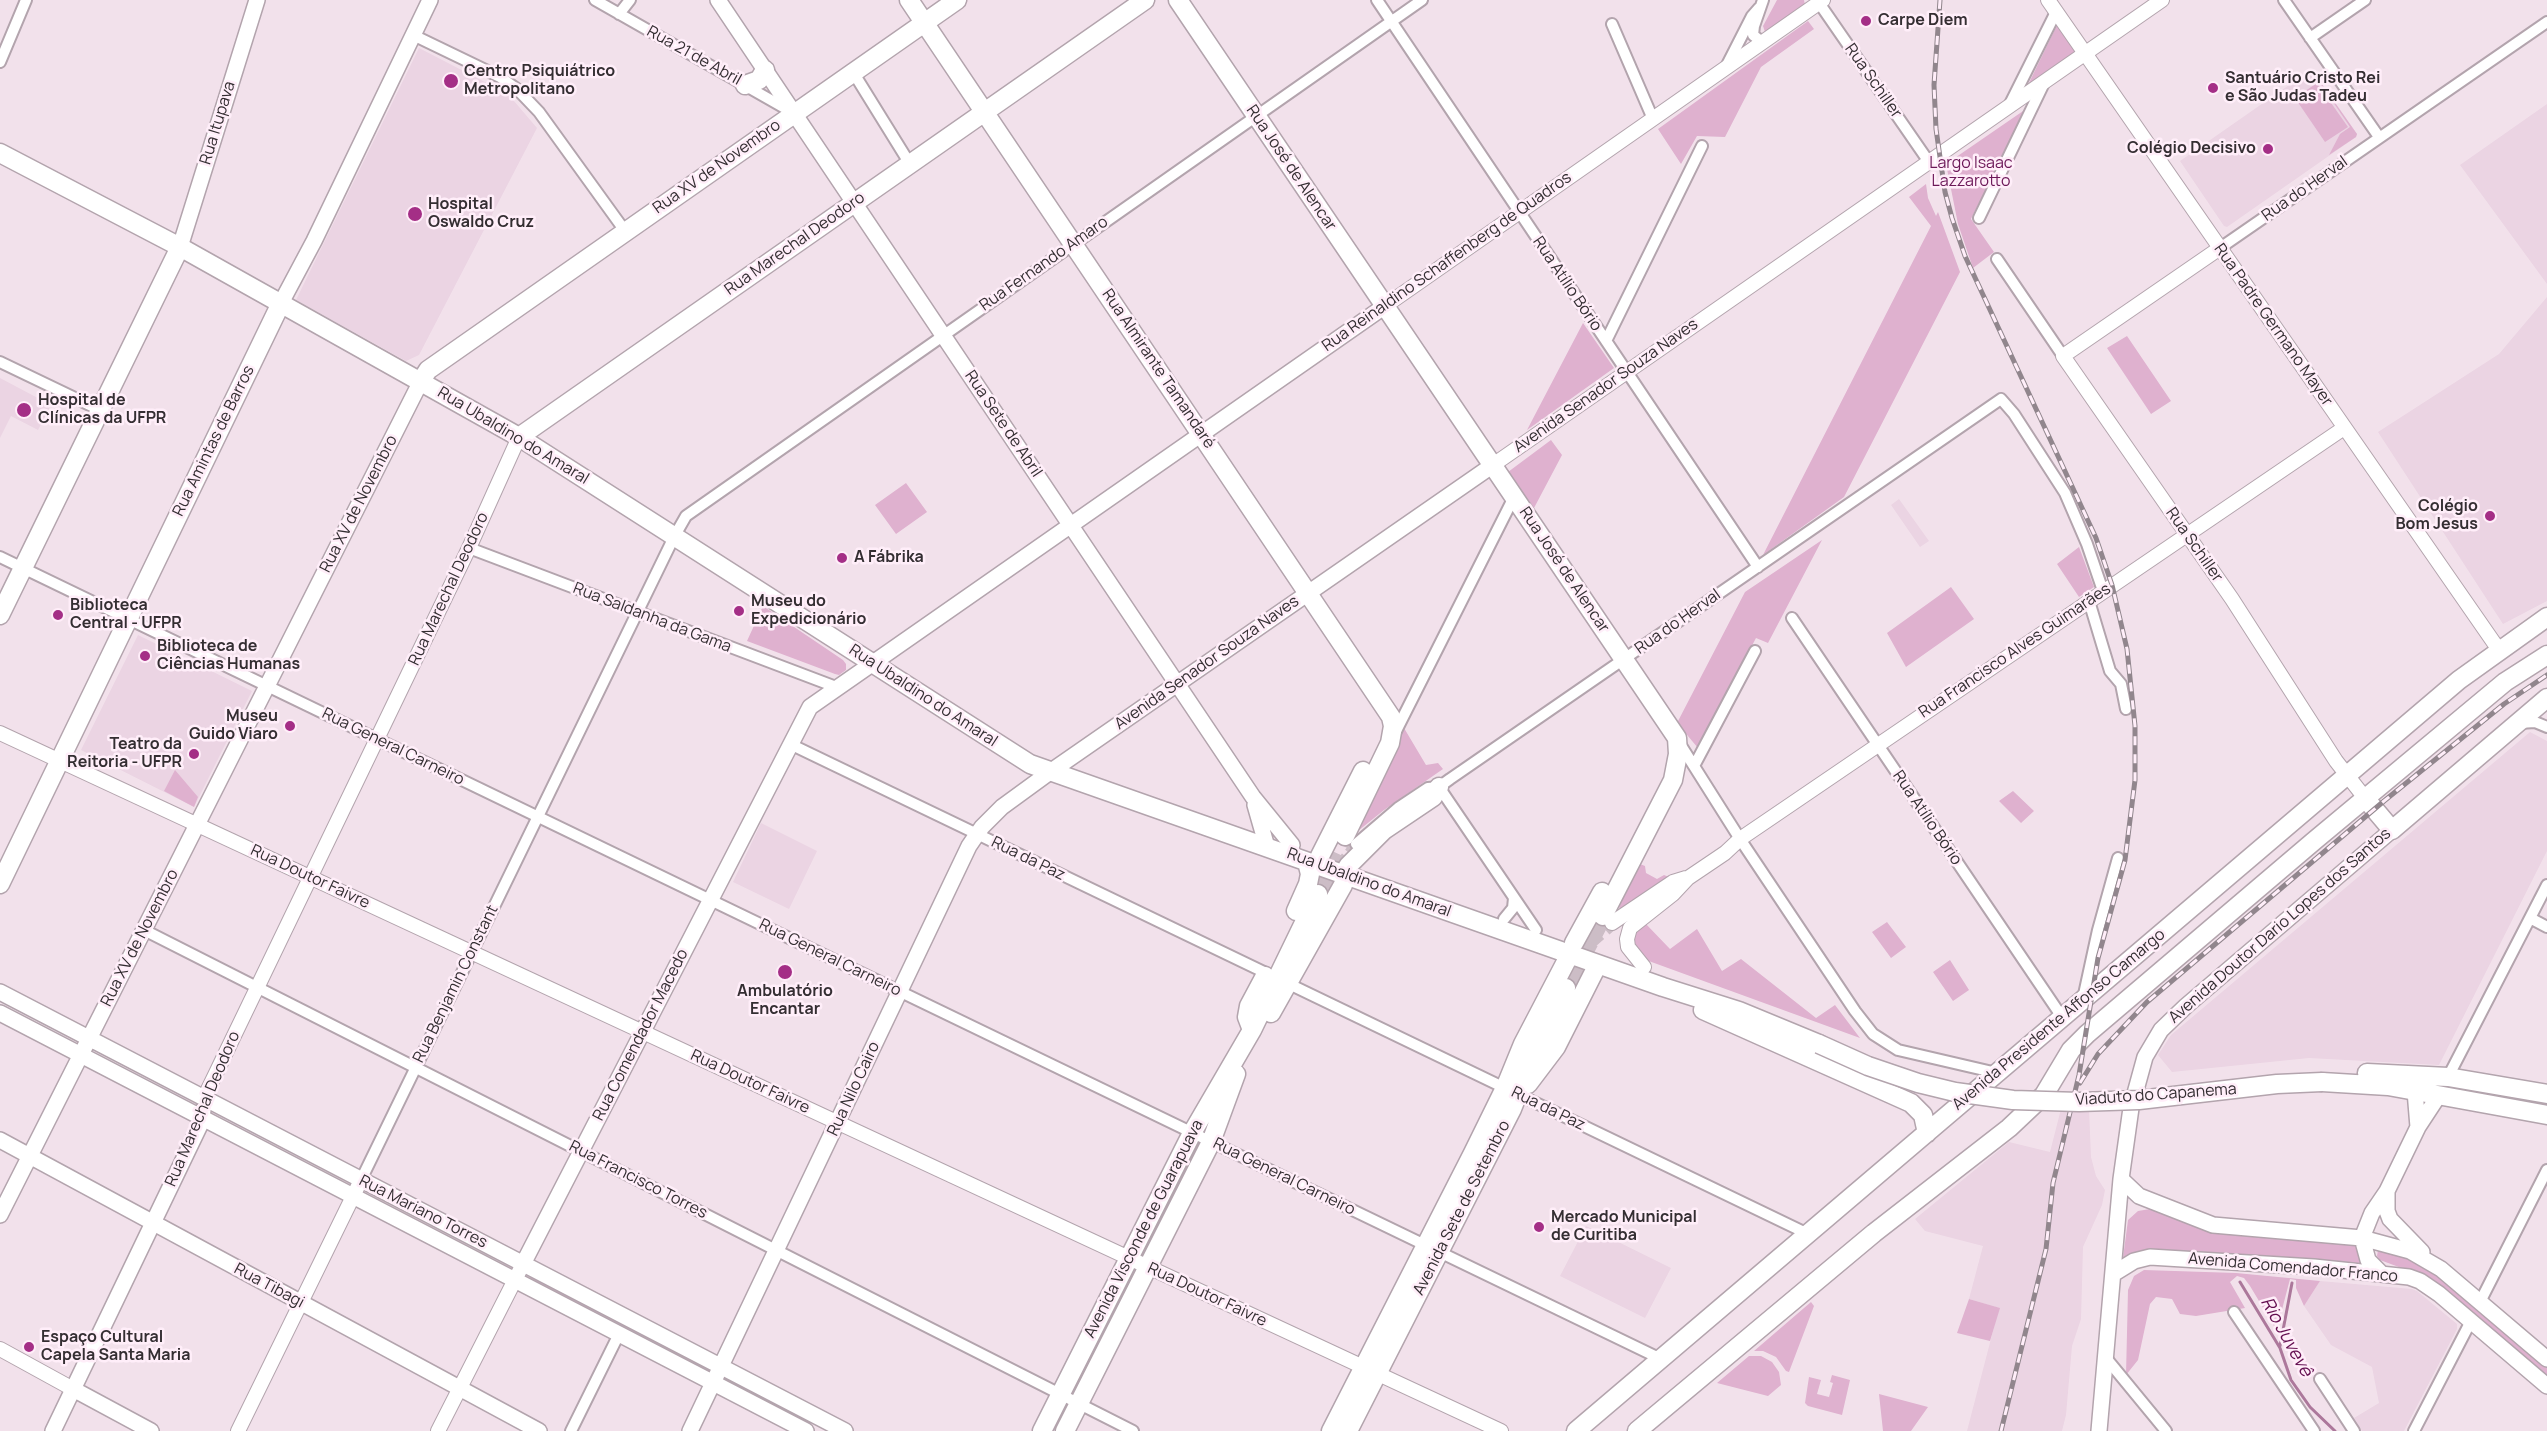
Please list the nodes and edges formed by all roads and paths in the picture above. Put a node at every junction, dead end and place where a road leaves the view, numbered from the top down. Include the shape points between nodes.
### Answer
1 (26, 0) edge
2 (257, 0) edge
3 (430, 0) edge
4 (595, 0) edge
5 (630, 0) edge
6 (718, 0) edge
7 (909, 0) edge
8 (957, 0) edge
9 (1145, 0) edge
10 (1178, 0) edge
11 (1377, 0) edge
12 (1422, 0) edge
13 (2048, 0) edge
14 (2163, 0) edge
15 (2284, 0) edge
16 (2365, 0) edge
17 (1820, 1) edge
18 (1761, 4) edge
19 (2056, 12) junction
20 (619, 14) junction
21 (1391, 22) junction
22 (2547, 22) edge
23 (924, 23) junction
24 (1612, 24) dead end
25 (413, 35) junction
26 (2310, 38) junction
27 (1762, 42) junction
28 (2085, 54) junction
29 (0, 62) edge
30 (1726, 68) junction
31 (765, 70) junction
32 (853, 72) junction
33 (2045, 81) junction
34 (745, 85) junction
35 (2009, 106) junction
36 (985, 112) junction
37 (794, 113) junction
38 (1256, 116) junction
39 (1653, 119) junction
40 (2379, 137) junction
41 (1702, 146) dead end
42 (0, 153) edge
43 (1929, 162) junction
44 (910, 164) junction
45 (855, 201) junction
46 (1519, 212) junction
47 (1979, 218) dead end
48 (625, 231) junction
49 (1073, 244) junction
50 (180, 247) junction
51 (2220, 248) junction
52 (1997, 259) dead end
53 (280, 303) junction
54 (1384, 306) junction
55 (943, 335) junction
56 (1606, 341) junction
57 (2063, 356) junction
58 (0, 362) edge
59 (1626, 372) junction
60 (421, 381) junction
61 (100, 410) junction
62 (2344, 428) junction
63 (1201, 434) junction
64 (519, 437) junction
65 (1493, 465) junction
66 (1514, 497) junction
67 (1070, 525) junction
68 (2187, 534) junction
69 (674, 537) junction
70 (469, 548) junction
71 (0, 557) edge
72 (1758, 567) junction
73 (23, 568) junction
74 (2103, 591) junction
75 (1308, 593) junction
76 (2089, 601) junction
77 (637, 612) junction
78 (0, 615) edge
79 (2547, 617) edge
80 (129, 618) junction
81 (1792, 618) dead end
82 (2499, 650) junction
83 (1755, 651) dead end
84 (2547, 655) edge
85 (1624, 659) junction
86 (872, 663) junction
87 (1178, 684) junction
88 (267, 686) junction
89 (836, 687) junction
90 (2546, 704) edge
91 (2126, 709) dead end
92 (1395, 711) junction
93 (2516, 723) junction
94 (2547, 727) edge
95 (0, 733) edge
96 (377, 740) junction
97 (790, 744) junction
98 (1878, 745) junction
99 (1677, 746) junction
100 (59, 760) junction
101 (1694, 766) junction
102 (1050, 772) junction
103 (2346, 776) junction
104 (1439, 787) junction
105 (1253, 797) junction
106 (2365, 798) junction
107 (537, 817) junction
108 (197, 824) junction
109 (2392, 830) junction
110 (977, 834) junction
111 (1737, 835) junction
112 (1351, 840) joint
113 (1292, 845) joint
114 (1267, 847) junction
115 (2118, 858) dead end
116 (1314, 859) junction
117 (1346, 871) junction
118 (311, 878) junction
119 (1688, 878) junction
120 (0, 884) edge
121 (2547, 885) edge
122 (1318, 894) tunnel mouth
123 (1514, 898) junction
124 (710, 900) junction
125 (2530, 918) junction
126 (1504, 919) junction
127 (1608, 919) joint
128 (2547, 927) edge
129 (144, 930) junction
130 (1536, 930) junction
131 (1572, 948) junction
132 (471, 952) junction
133 (1598, 964) junction
134 (1644, 968) junction
135 (1266, 973) junction
136 (1569, 981) tunnel mouth
137 (1289, 984) junction
138 (258, 987) junction
139 (1663, 987) junction
140 (900, 992) junction
141 (2, 994) edge
142 (2083, 999) junction
143 (6, 1016) edge
144 (2062, 1017) junction
145 (1252, 1030) junction
146 (642, 1032) junction
147 (88, 1039) junction
148 (1822, 1039) junction
149 (80, 1055) junction
150 (415, 1067) junction
151 (1997, 1073) junction
152 (2322, 1076) junction
153 (2448, 1077) junction
154 (2415, 1090) junction
155 (1512, 1092) junction
156 (2547, 1094) edge
157 (2439, 1095) junction
158 (204, 1098) junction
159 (2547, 1115) edge
160 (203, 1118) junction
161 (838, 1123) junction
162 (2418, 1127) junction
163 (1927, 1132) junction
164 (1192, 1133) junction
165 (242, 1138) junction
166 (0, 1140) edge
167 (1210, 1142) junction
168 (297, 1146) junction
169 (581, 1151) junction
170 (30, 1156) junction
171 (2547, 1170) edge
172 (2121, 1179) junction
173 (361, 1180) junction
174 (2386, 1191) junction
175 (353, 1196) junction
176 (426, 1213) junction
177 (0, 1215) edge
178 (153, 1223) junction
179 (1808, 1234) junction
180 (2362, 1238) junction
181 (1433, 1248) junction
182 (454, 1249) junction
183 (777, 1250) junction
184 (1129, 1258) junction
185 (523, 1264) junction
186 (1148, 1267) junction
187 (2441, 1269) junction
188 (2113, 1274) junction
189 (2382, 1274) junction
190 (515, 1280) junction
191 (2480, 1302) junction
192 (301, 1303) junction
193 (2234, 1312) dead end
194 (1100, 1316) junction
195 (2470, 1321) junction
196 (619, 1334) junction
197 (0, 1349) edge
198 (1102, 1358) junction
199 (2106, 1358) junction
200 (1661, 1359) junction
201 (2547, 1359) edge
202 (721, 1366) junction
203 (1371, 1370) junction
204 (2320, 1379) dead end
205 (714, 1383) junction
206 (2547, 1386) edge
207 (459, 1388) junction
208 (73, 1389) junction
209 (1060, 1394) junction
210 (1079, 1404) junction
211 (804, 1409) junction
212 (53, 1431) edge
213 (151, 1431) edge
214 (238, 1431) edge
215 (438, 1431) edge
216 (539, 1431) edge
217 (571, 1431) edge
218 (690, 1431) edge
219 (806, 1431) edge
220 (816, 1431) edge
221 (845, 1431) edge
222 (1042, 1431) edge
223 (1065, 1431) edge
224 (1133, 1431) edge
225 (1331, 1431) edge
226 (1348, 1431) edge
227 (1501, 1431) edge
228 (1576, 1431) edge
229 (1637, 1431) edge
230 (2099, 1431) edge
231 (2166, 1431) edge
232 (2314, 1431) edge
233 (2354, 1431) edge
234 (2414, 1431) edge

1 - 29 street
2 - 50 main road, Rua Itupava
3 - 25 main road, Rua Amintas de Barros
4 - 20 street, Rua 21 de Abril
5 - 20 street
6 - 31 main road, Rua Sete de Abril
7 - 23 main road, Rua Almirante Tamandaré
8 - 23 main road, Rua XV de Novembro
9 - 36 main road, Rua Marechal Deodoro
10 - 38 main road, Rua José de Alencar
11 - 21 street, Rua Atílio Bório
12 - 21 street, Rua Fernando Amaro
13 - 19 street, Rua Padre Germano Mayer
14 - 28 street, Avenida Senador Souza Naves
15 - 26 street
16 - 26 street
17 - 27 street, Rua Reinaldino Schaffenberg de Quadros
17 - 43 street, Rua Schiller
18 - 27 street via 1753,35
18 - 30 street
19 - 28 street, Rua Padre Germano Mayer
19 - 35 street
20 - 34 street, Rua 21 de Abril
21 - 38 street, Rua Fernando Amaro
21 - 46 street, Rua Atílio Bório
22 - 40 street, Rua do Herval
23 - 32 main road, Rua XV de Novembro
23 - 36 main road, Rua Almirante Tamandaré
24 - 39 street
25 - 48 street via 517,89
25 - 53 main road, Rua Amintas de Barros
26 - 40 street
27 - 30 street, Rua Reinaldino Schaffenberg de Quadros
28 - 33 street, Avenida Senador Souza Naves
28 - 51 street, Rua Padre Germano Mayer
30 - 39 street, Rua Reinaldino Schaffenberg de Quadros
31 - 34 main road via 759,80
31 - 37 main road, Rua Sete de Abril
32 - 37 main road, Rua XV de Novembro
32 - 44 street
33 - 35 street, Avenida Senador Souza Naves
33 - 47 street
34 - 37 street, Rua 21 de Abril
35 - 43 street, Avenida Senador Souza Naves
36 - 44 main road, Rua Marechal Deodoro
36 - 49 main road, Rua Almirante Tamandaré
37 - 45 main road, Rua Sete de Abril
37 - 48 main road, Rua XV de Novembro
38 - 49 street, Rua Fernando Amaro
38 - 54 main road, Rua José de Alencar
39 - 46 street, Rua Reinaldino Schaffenberg de Quadros
40 - 51 street, Rua do Herval
41 - 56 street
42 - 50 main road, Rua Ubaldino do Amaral
43 - 59 street, Avenida Senador Souza Naves
44 - 45 main road, Rua Marechal Deodoro
45 - 55 main road, Rua Sete de Abril
45 - 64 main road, Rua Marechal Deodoro
46 - 54 street, Rua Reinaldino Schaffenberg de Quadros
46 - 56 street, Rua Atílio Bório
48 - 60 main road, Rua XV de Novembro via 428,370
49 - 55 street, Rua Fernando Amaro
49 - 63 main road, Rua Almirante Tamandaré
50 - 53 main road, Rua Ubaldino do Amaral
50 - 61 main road
51 - 57 street, Rua do Herval
51 - 62 street, Rua Padre Germano Mayer
52 - 57 street, Rua Schiller
53 - 60 main road, Rua Ubaldino do Amaral
53 - 80 main road, Rua Amintas de Barros
54 - 63 main road, Rua Reinaldino Schaffenberg de Quadros
54 - 65 main road, Rua José de Alencar
55 - 67 main road, Rua Sete de Abril
55 - 69 street, Rua Fernando Amaro via 695,508
56 - 59 street, Rua Atílio Bório
57 - 68 street, Rua Schiller
58 - 61 street
59 - 65 street, Avenida Senador Souza Naves
59 - 72 street, Rua Atílio Bório
60 - 64 main road, Rua Ubaldino do Amaral
60 - 88 main road, Rua XV de Novembro
61 - 73 main road
62 - 68 street, Rua Francisco Alves Guimarães
62 - 82 street, Rua Padre Germano Mayer
63 - 67 main road, Rua Reinaldino Schaffenberg de Quadros
63 - 75 main road, Rua Almirante Tamandaré
64 - 69 main road, Rua Ubaldino do Amaral
64 - 70 street, Rua Marechal Deodoro
65 - 66 main road, Rua José de Alencar
65 - 75 main road, Avenida Senador Souza Naves
66 - 85 main road, Rua José de Alencar
66 - 92 street
67 - 86 main road, Rua Reinaldino Schaffenberg de Quadros
67 - 87 main road, Rua Sete de Abril
68 - 74 street, Rua Francisco Alves Guimarães
68 - 103 street, Rua Schiller
69 - 77 street, Rua Benjamin Constant
69 - 86 main road, Rua Ubaldino do Amaral
70 - 77 street, Rua Saldanha da Gama
70 - 96 street, Rua Marechal Deodoro
71 - 73 street, Rua General Carneiro
72 - 74 street, Rua do Herval via 2001,399 2065,493
72 - 85 street, Rua do Herval
73 - 78 main road
73 - 80 street, Rua General Carneiro
74 - 76 street, Rua Francisco Alves Guimarães
75 - 87 main road, Avenida Senador Souza Naves
75 - 92 main road, Rua Almirante Tamandaré
76 - 91 street via 2110,671 2121,684
76 - 98 street, Rua Francisco Alves Guimarães
77 - 89 street, Rua Saldanha da Gama
77 - 107 street, Rua Benjamin Constant
79 - 82 main road, Avenida Presidente Affonso Camargo
80 - 88 street, Rua General Carneiro
80 - 100 main road, Rua Amintas de Barros
81 - 98 street, Rua Atílio Bório
82 - 103 main road, Avenida Presidente Affonso Camargo
83 - 101 street
84 - 106 main road, Avenida Presidente Affonso Camargo via 2505,682
85 - 99 main road, Rua José de Alencar
85 - 104 street, Rua do Herval
86 - 89 main road, Rua Comendador Macedo
86 - 102 main road, Rua Ubaldino do Amaral via 1030,764
87 - 102 main road, Avenida Senador Souza Naves
87 - 105 main road, Rua Sete de Abril
88 - 96 street, Rua General Carneiro
88 - 108 main road, Rua XV de Novembro
89 - 97 main road, Rua Comendador Macedo via 810,707
90 - 93 main road, Avenida Doutor Dario Lopes dos Santos
92 - 112 main road via 1390,743
92 - 116 main road
93 - 94 street
93 - 109 main road, Avenida Doutor Dario Lopes dos Santos
95 - 100 street, Rua Doutor Faivre
96 - 107 street, Rua General Carneiro
96 - 118 street, Rua Marechal Deodoro
97 - 110 street, Rua da Paz
97 - 124 main road, Rua Comendador Macedo
98 - 111 street, Rua Francisco Alves Guimarães
98 - 144 street, Rua Atílio Bório
99 - 101 street, Rua José de Alencar
99 - 127 main road via 1673,780
99 - 131 main road
100 - 108 street, Rua Doutor Faivre
100 - 120 main road, Rua Amintas de Barros
101 - 111 street, Rua José de Alencar
102 - 110 main road, Rua Nilo Cairo via 1002,807
102 - 114 main road, Rua Ubaldino do Amaral
103 - 106 street, Rua Schiller
103 - 142 main road, Avenida Presidente Affonso Camargo
104 - 112 street, Rua do Herval via 1428,788
104 - 117 main road via 1433,797 1384,830
104 - 123 street
105 - 113 main road, Rua Sete de Abril
105 - 114 main road
106 - 109 main road, Rua Schiller
106 - 229 main road, Avenida Presidente Affonso Camargo via 2079,1041 2044,1095 2023,1116 1874,1233
107 - 124 street, Rua General Carneiro
107 - 132 street, Rua Benjamin Constant
108 - 118 street, Rua Doutor Faivre
108 - 129 main road, Rua XV de Novembro
109 - 172 main road, Avenida Doutor Dario Lopes dos Santos via 2161,1030 2140,1070
110 - 135 street, Rua da Paz
110 - 140 main road, Rua Nilo Cairo
111 - 119 street, Rua Francisco Alves Guimarães via 1725,853
111 - 151 street, Rua José de Alencar via 1873,1034 1898,1050
113 - 116 main road, Rua Ubaldino do Amaral
114 - 116 main road, Rua Ubaldino do Amaral
115 - 142 street
116 - 117 main road, Rua Ubaldino do Amaral
116 - 135 main road via 1308,884
117 - 126 main road, Rua Ubaldino do Amaral
117 - 131 main road, Rua Ubaldino do Amaral
117 - 137 main road via 1343,885
118 - 132 street, Rua Doutor Faivre
118 - 138 street, Rua Marechal Deodoro
119 - 127 street, Rua Francisco Alves Guimarães via 1673,882
119 - 134 street, Rua Francisco Alves Guimarães via 1630,928 1628,947
121 - 125 street
122 - 145 main road, Avenida Visconde de Guarapuava
123 - 126 street via 1513,908
123 - 130 street
124 - 140 street, Rua General Carneiro
124 - 146 main road, Rua Comendador Macedo
125 - 128 street
125 - 153 street
126 - 130 main road, Rua Ubaldino do Amaral
129 - 138 street, Rua Francisco Torres
129 - 147 main road, Rua XV de Novembro
130 - 131 main road, Rua Ubaldino do Amaral
131 - 133 main road, Rua Ubaldino do Amaral
131 - 134 main road, Rua Ubaldino do Amaral
131 - 155 main road via 1523,1044
132 - 146 street, Rua Doutor Faivre
132 - 150 street, Rua Benjamin Constant
133 - 139 main road, Rua Ubaldino do Amaral
133 - 155 main road via 1556,1047
134 - 148 main road, Rua Ubaldino do Amaral via 1752,1004
135 - 145 main road via 1249,1006 1247,1017
136 - 155 main road, Avenida Sete de Setembro
137 - 145 main road via 1271,1014
137 - 155 street, Rua da Paz
138 - 150 street, Rua Francisco Torres
138 - 158 street, Rua Marechal Deodoro
139 - 148 main road, Rua Ubaldino do Amaral
139 - 163 main road via 1727,1021 1911,1103 1923,1115
140 - 161 main road, Rua Nilo Cairo
140 - 164 street, Rua General Carneiro
141 - 143 main road
141 - 147 main road, Rua Mariano Torres
142 - 144 main road, Avenida Presidente Affonso Camargo
143 - 149 main road, Rua Mariano Torres
144 - 151 main road, Avenida Presidente Affonso Camargo
145 - 164 main road, Avenida Visconde de Guarapuava
145 - 167 main road, Avenida Visconde de Guarapuava
146 - 161 street, Rua Doutor Faivre
146 - 169 main road, Rua Comendador Macedo
147 - 149 main road, Rua XV de Novembro
147 - 158 main road, Rua Mariano Torres
148 - 152 main road, Viaduto do Capanema, bridge via 1881,1071 1918,1083 2013,1100 2118,1101
149 - 160 main road, Rua Mariano Torres
149 - 170 main road, Rua XV de Novembro
150 - 169 street, Rua Francisco Torres
150 - 173 street, Rua Benjamin Constant
151 - 163 main road, Avenida Presidente Affonso Camargo
152 - 153 main road
152 - 154 main road
153 - 156 main road
154 - 157 main road
154 - 162 main road
155 - 179 street, Rua da Paz
155 - 181 main road, Avenida Sete de Setembro
157 - 159 main road
157 - 162 main road
158 - 160 main road, Rua Marechal Deodoro
158 - 168 main road, Rua Mariano Torres
160 - 165 main road, Rua Mariano Torres
160 - 178 main road, Rua Marechal Deodoro
161 - 183 main road, Rua Nilo Cairo
161 - 184 street, Rua Doutor Faivre
162 - 174 main road
163 - 179 main road, Avenida Presidente Affonso Camargo
164 - 167 street, Rua General Carneiro
164 - 184 main road, Avenida Visconde de Guarapuava
165 - 168 main road
165 - 175 main road, Rua Mariano Torres
166 - 170 main road, Rua Tibagi
167 - 181 street, Rua General Carneiro
167 - 186 main road, Avenida Visconde de Guarapuava
168 - 173 main road, Rua Mariano Torres
169 - 183 street, Rua Francisco Torres
169 - 185 main road, Rua Comendador Macedo
170 - 177 main road, Rua XV de Novembro
170 - 178 main road, Rua Tibagi
171 - 191 street
172 - 180 main road, Avenida Comendador Franco via 2139,1196 2213,1225
172 - 188 main road, Avenida Doutor Dario Lopes dos Santos
173 - 175 street, Rua Benjamin Constant
173 - 176 main road, Rua Mariano Torres
174 - 180 main road
174 - 187 main road via 2387,1211 2394,1225
175 - 182 main road, Rua Mariano Torres
175 - 192 street, Rua Benjamin Constant
176 - 182 main road
176 - 185 main road, Rua Mariano Torres
178 - 192 main road, Rua Tibagi
178 - 208 main road, Rua Marechal Deodoro
179 - 200 main road, Avenida Presidente Affonso Camargo
180 - 187 main road, Avenida Comendador Franco via 2403,1248
180 - 189 main road via 2368,1260
181 - 200 street, Rua General Carneiro
181 - 203 main road, Avenida Sete de Setembro
182 - 190 main road, Rua Mariano Torres
183 - 202 main road, Rua Nilo Cairo
183 - 209 street, Rua Francisco Torres
184 - 186 street, Rua Doutor Faivre
184 - 194 main road, Avenida Visconde de Guarapuava
185 - 190 street, Rua Comendador Macedo
185 - 202 main road, Rua Mariano Torres
186 - 198 main road, Avenida Visconde de Guarapuava
186 - 203 street, Rua Doutor Faivre
187 - 191 main road, Avenida Comendador Franco
188 - 189 main road, Avenida Comendador Franco via 2134,1261 2150,1257
188 - 199 main road, Avenida Doutor Dario Lopes dos Santos
189 - 195 main road, Avenida Comendador Franco via 2420,1281
190 - 196 main road, Rua Mariano Torres
190 - 207 street, Rua Comendador Macedo
191 - 201 main road, Avenida Comendador Franco
192 - 207 main road, Rua Tibagi
192 - 214 street, Rua Benjamin Constant
193 - 232 street
194 - 198 main road
194 - 209 main road, Avenida Visconde de Guarapuava
195 - 206 main road, Avenida Comendador Franco
195 - 234 street
196 - 205 main road, Rua Mariano Torres
196 - 217 street
197 - 208 street
198 - 210 main road, Avenida Visconde de Guarapuava
199 - 230 main road, Avenida Doutor Dario Lopes dos Santos
199 - 231 street
200 - 228 main road, Avenida Presidente Affonso Camargo
202 - 205 main road, Rua Nilo Cairo
202 - 211 main road, Rua Mariano Torres
203 - 225 main road, Avenida Sete de Setembro
203 - 226 main road, Avenida Sete de Setembro
203 - 227 street, Rua Doutor Faivre
204 - 233 street
205 - 218 main road, Rua Nilo Cairo
205 - 219 main road, Rua Mariano Torres
207 - 215 street, Rua Comendador Macedo
207 - 216 main road, Rua Tibagi
208 - 212 main road, Rua Marechal Deodoro
208 - 213 main road
209 - 210 street, Rua Francisco Torres
209 - 222 main road, Avenida Visconde de Guarapuava
210 - 223 main road, Avenida Visconde de Guarapuava
210 - 224 street, Rua Francisco Torres
211 - 220 main road
211 - 221 main road, Rua Mariano Torres

